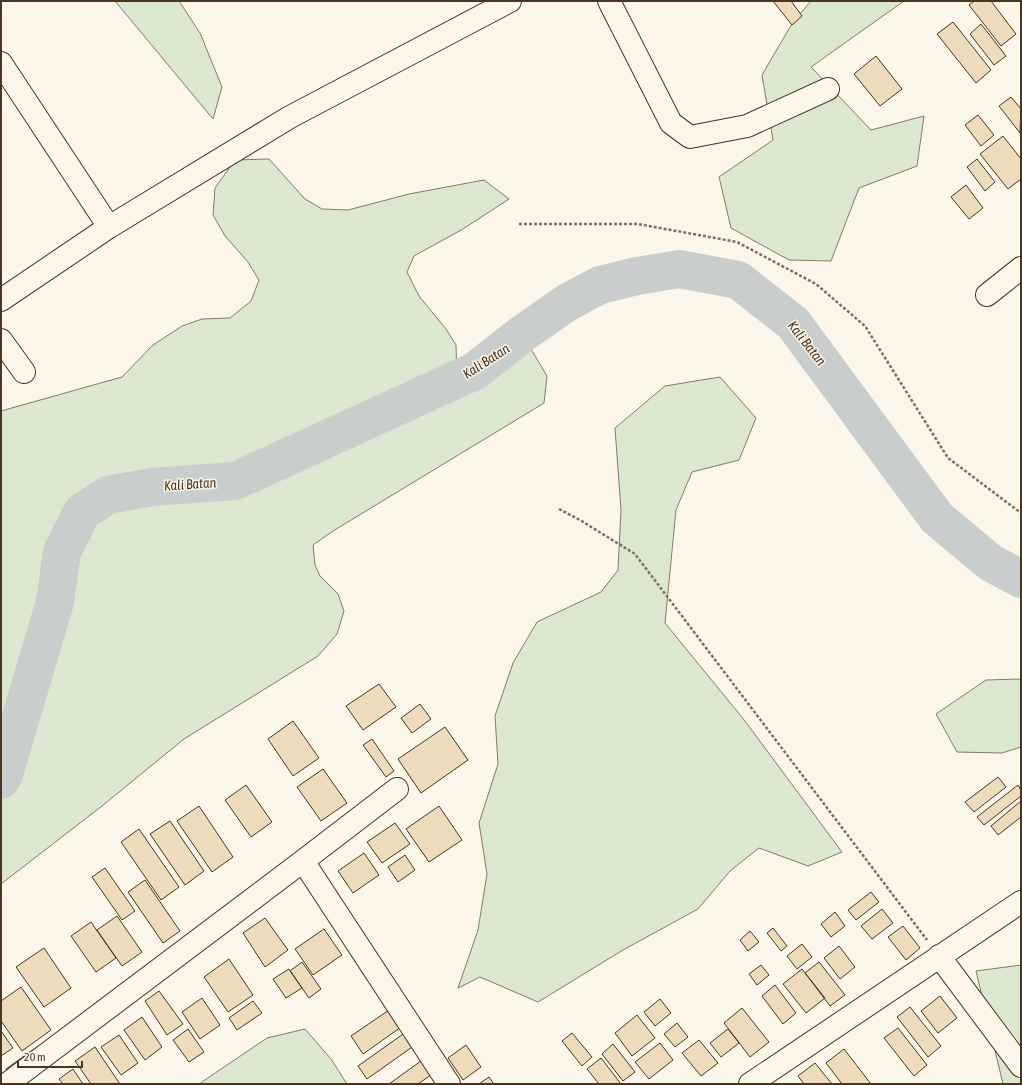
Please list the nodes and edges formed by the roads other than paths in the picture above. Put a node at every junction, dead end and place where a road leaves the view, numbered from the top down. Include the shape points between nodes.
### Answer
1 (510, 1) edge
2 (609, 1) edge
3 (1, 63) edge
4 (828, 89) dead end
5 (109, 227) junction
6 (1021, 268) edge
7 (988, 295) dead end
8 (1, 300) edge
9 (1, 340) edge
10 (24, 372) dead end
11 (397, 789) dead end
12 (303, 861) junction
13 (1021, 902) edge
14 (939, 956) junction
15 (1021, 1066) edge
16 (7, 1084) edge
17 (449, 1084) edge
18 (750, 1084) edge

1 - 5 street via 290,116
2 - 4 street via 672,123 690,137 747,126
3 - 5 street
5 - 8 street
6 - 7 street
9 - 10 street
11 - 12 street
12 - 16 street
12 - 17 street
13 - 14 street
14 - 15 street
14 - 18 street

